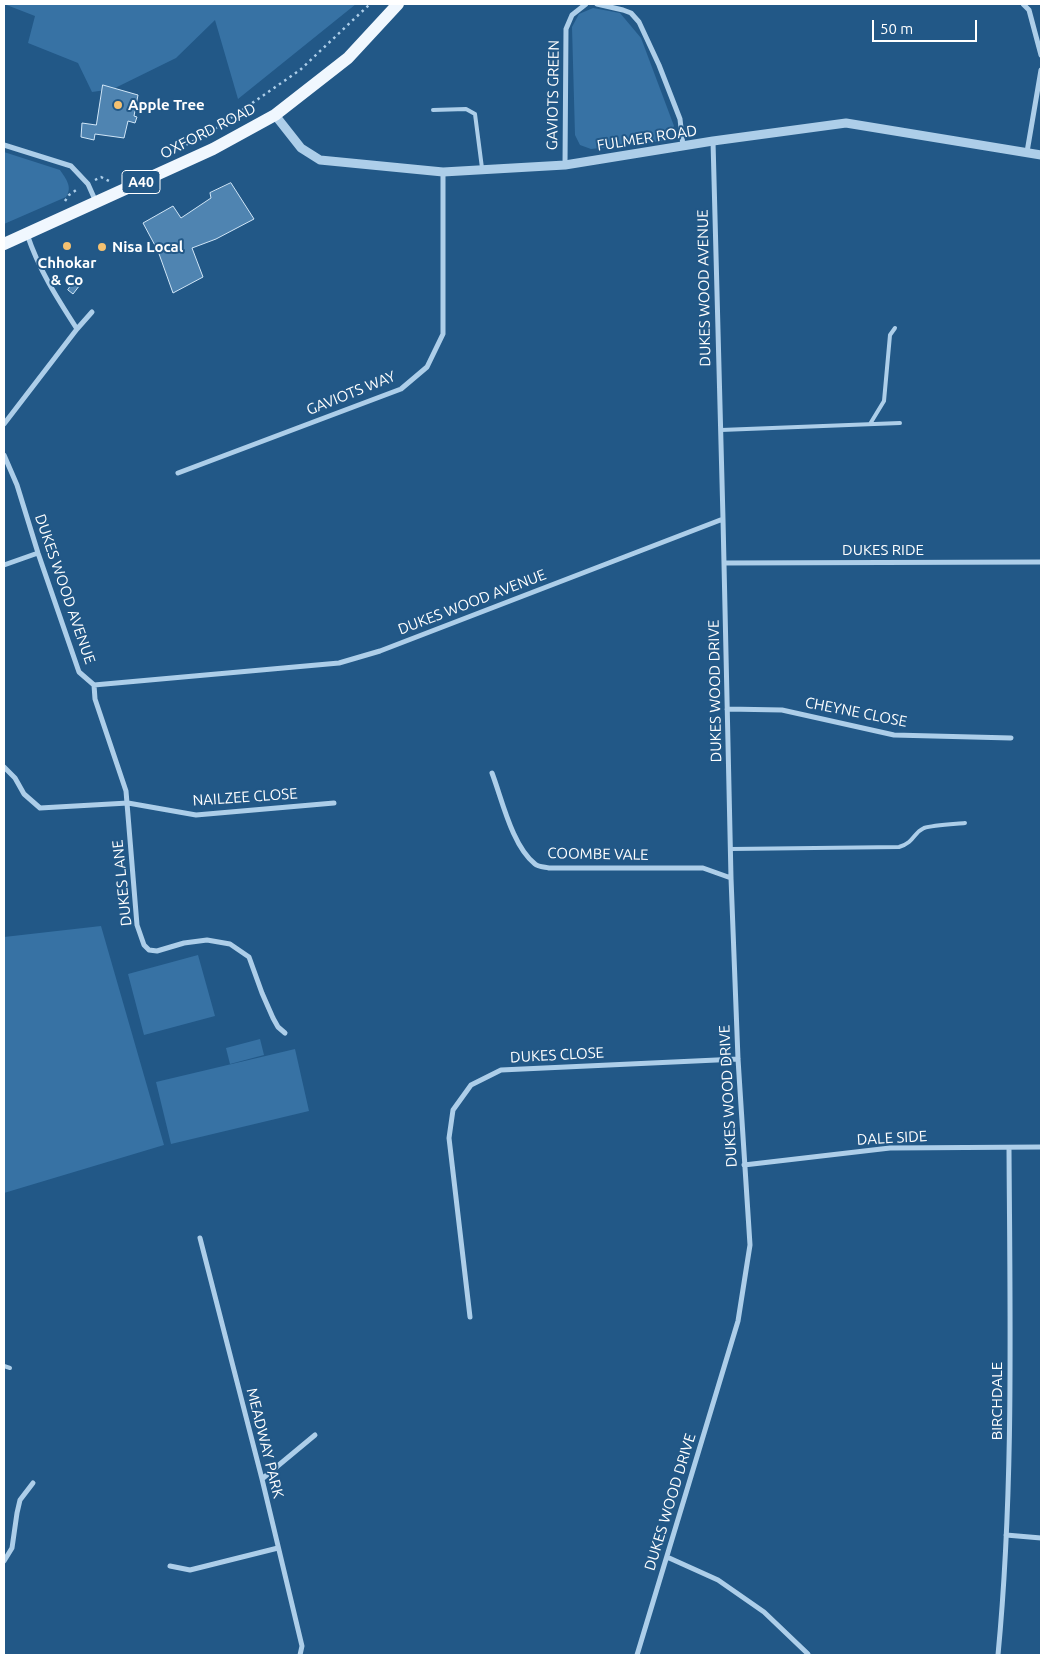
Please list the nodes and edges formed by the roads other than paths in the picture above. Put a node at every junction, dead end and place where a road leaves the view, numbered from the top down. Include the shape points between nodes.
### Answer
1 (398, 4) edge
2 (586, 4) edge
3 (598, 4) edge
4 (1023, 4) edge
5 (1041, 55) edge
6 (1041, 70) edge
7 (433, 110) dead end
8 (275, 115) junction
9 (713, 141) junction
10 (4, 145) edge
11 (683, 146) junction
12 (1027, 152) junction
13 (1041, 155) edge
14 (565, 165) junction
15 (482, 170) junction
16 (443, 172) junction
17 (97, 202) junction
18 (27, 234) junction
19 (4, 244) edge
20 (92, 312) dead end
21 (895, 328) dead end
22 (77, 329) junction
23 (900, 423) dead end
24 (4, 424) edge
25 (870, 424) junction
26 (721, 430) junction
27 (4, 454) edge
28 (178, 473) dead end
29 (723, 519) junction
30 (38, 554) junction
31 (1041, 562) edge
32 (724, 563) junction
33 (4, 565) edge
34 (94, 685) junction
35 (728, 709) junction
36 (1011, 738) dead end
37 (4, 766) edge
38 (492, 773) dead end
39 (128, 802) junction
40 (334, 802) dead end
41 (965, 823) dead end
42 (731, 849) junction
43 (731, 878) junction
44 (285, 1033) dead end
45 (738, 1059) junction
46 (1041, 1147) edge
47 (1010, 1148) junction
48 (744, 1165) junction
49 (200, 1238) dead end
50 (470, 1318) dead end
51 (4, 1366) edge
52 (10, 1368) dead end
53 (315, 1435) dead end
54 (262, 1479) junction
55 (33, 1483) dead end
56 (1006, 1535) junction
57 (1041, 1538) edge
58 (278, 1548) junction
59 (667, 1556) junction
60 (4, 1562) edge
61 (170, 1566) dead end
62 (808, 1654) edge
63 (300, 1655) edge
64 (636, 1655) edge
65 (998, 1655) edge

1 - 8 main road, OXFORD ROAD / A40 via 348,58
2 - 14 street, GAVIOTS GREEN via 572,15 566,29
3 - 11 street via 632,13 639,22 680,119
4 - 5 street via 1029,10
6 - 12 street
7 - 15 lane via 466,109 475,114
8 - 16 street, FULMER ROAD via 301,148 320,160
8 - 17 main road, OXFORD ROAD / A40 via 214,149
9 - 11 street, FULMER ROAD
9 - 12 street, FULMER ROAD via 846,123
9 - 26 street, DUKES WOOD AVENUE
10 - 17 street via 71,166 88,184
11 - 14 street, FULMER ROAD
12 - 13 street, FULMER ROAD
14 - 15 street, FULMER ROAD
15 - 16 street, FULMER ROAD
16 - 28 street, GAVIOTS WAY via 443,334 427,367 401,389
17 - 18 main road, OXFORD ROAD / A40
18 - 19 main road, OXFORD ROAD / A40
18 - 22 street via 46,280
20 - 22 street
21 - 25 lane via 890,335 884,401
22 - 24 street
23 - 25 lane
25 - 26 lane
26 - 29 street, DUKES WOOD AVENUE
27 - 30 street, DUKES WOOD AVENUE
29 - 32 street, DUKES WOOD DRIVE
29 - 34 street, DUKES WOOD AVENUE via 380,651 339,663
30 - 33 street
30 - 34 street, DUKES WOOD AVENUE via 78,672
31 - 32 street, DUKES RIDE
32 - 35 street, DUKES WOOD DRIVE
34 - 39 street, DUKES LANE via 95,699
35 - 36 street, CHEYNE CLOSE via 782,710 894,735
35 - 42 street, DUKES WOOD DRIVE
37 - 39 street, NAILZEE CLOSE via 24,794 40,808
38 - 43 street, COOMBE VALE via 516,839 536,865 550,868 703,868
39 - 40 street, NAILZEE CLOSE via 196,815
39 - 44 street, DUKES LANE via 137,925 144,945 157,951 207,940 220,941 240,950 249,957 273,1018
41 - 42 lane via 924,828 908,844 899,847
42 - 43 street, DUKES WOOD DRIVE
43 - 45 street, DUKES WOOD DRIVE
45 - 48 street, DUKES WOOD DRIVE
45 - 50 street, DUKES CLOSE via 501,1070 471,1085 453,1110 449,1138
46 - 47 street, DALE SIDE
47 - 48 street, DALE SIDE via 890,1148
47 - 56 street, BIRCHDALE via 1010,1426
48 - 59 street, DUKES WOOD DRIVE via 750,1245 738,1321
49 - 54 street, MEADWAY PARK
51 - 52 lane
53 - 54 street
54 - 58 street, MEADWAY PARK
55 - 60 street via 20,1500 12,1548
56 - 57 street
56 - 65 street, BIRCHDALE
58 - 61 street via 190,1570
58 - 63 street, MEADWAY PARK via 302,1646
59 - 62 street via 718,1580 756,1606
59 - 64 street, DUKES WOOD DRIVE

